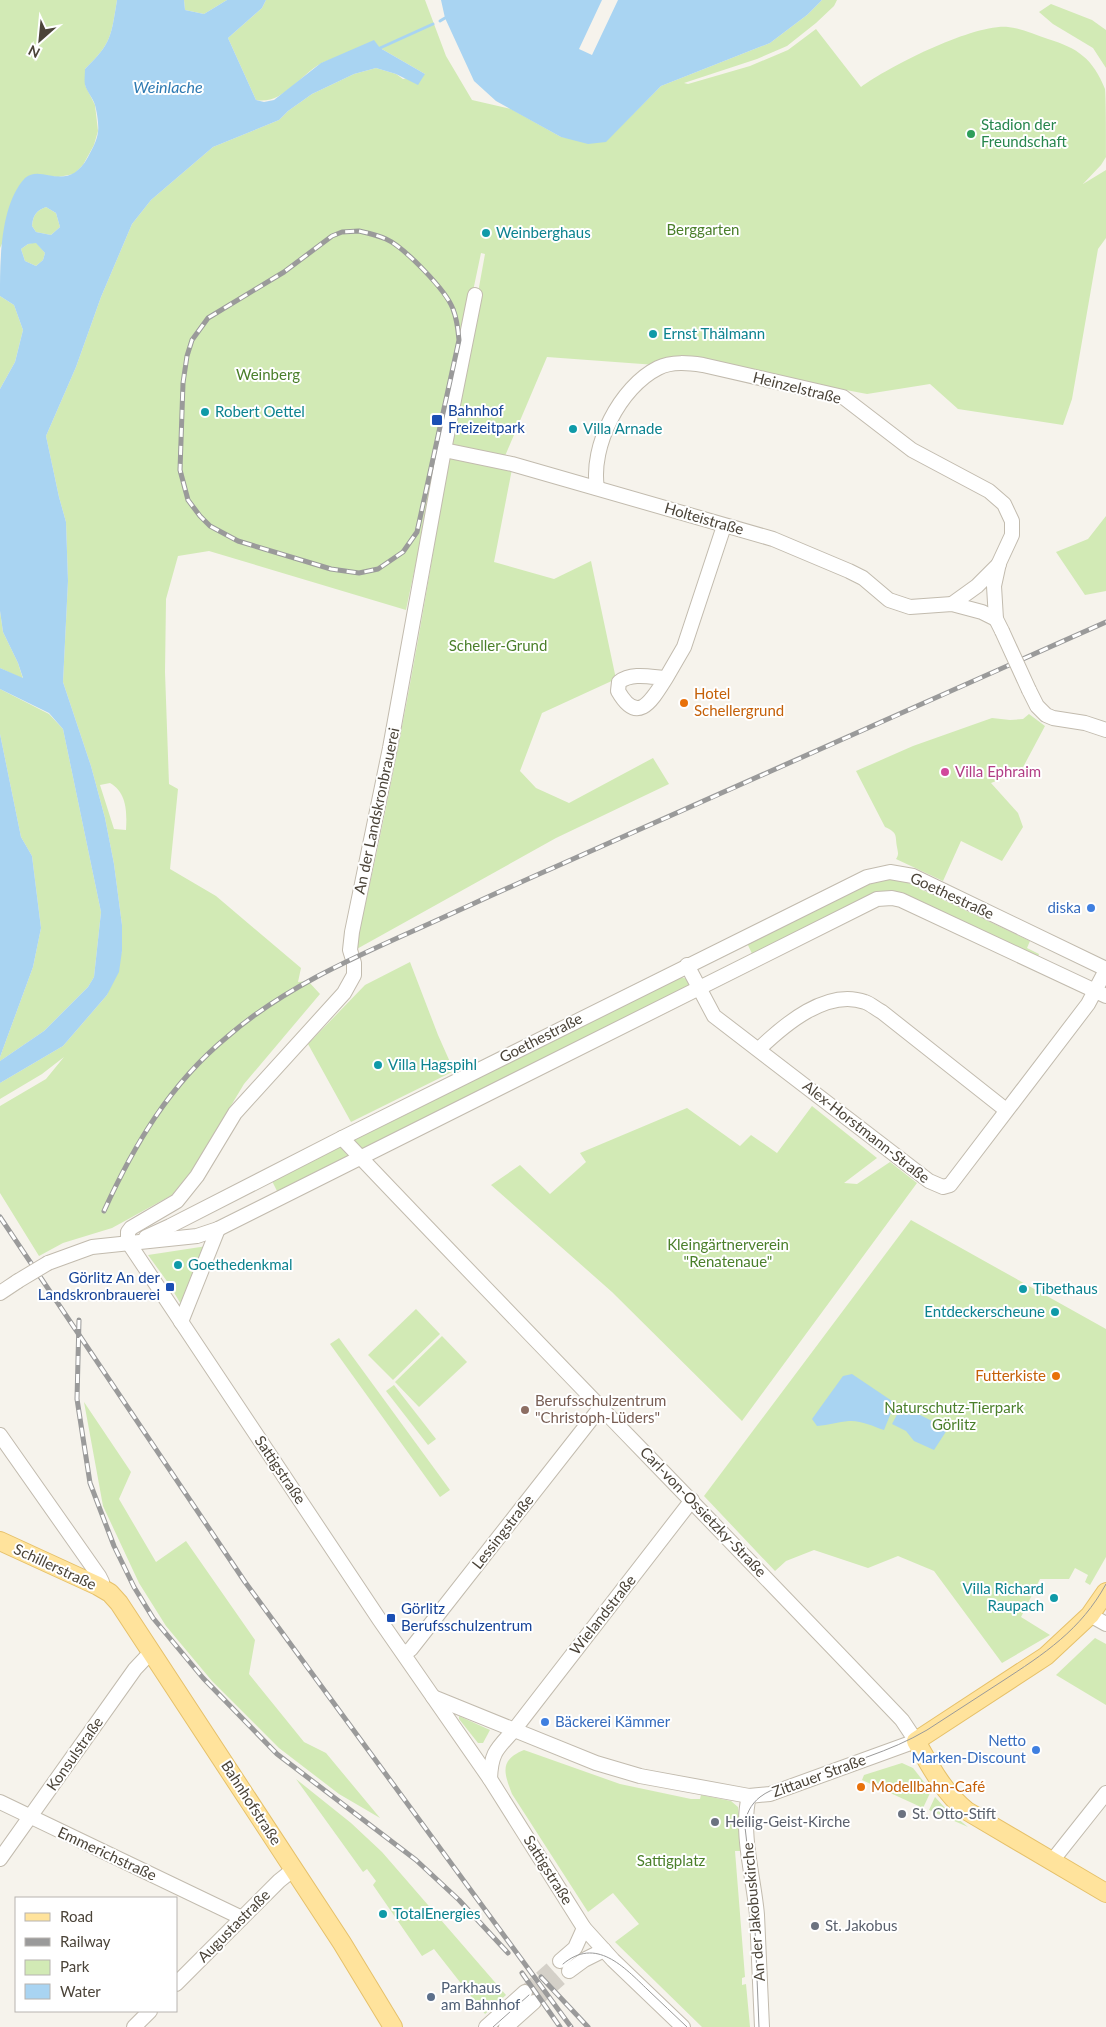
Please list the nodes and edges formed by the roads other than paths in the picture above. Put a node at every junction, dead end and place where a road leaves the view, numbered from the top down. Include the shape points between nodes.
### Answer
1 (475, 294) dead end
2 (444, 450) junction
3 (597, 488) junction
4 (724, 526) junction
5 (999, 563) junction
6 (952, 604) junction
7 (999, 625) junction
8 (666, 678) dead end
9 (1106, 730) edge
10 (687, 964) junction
11 (1106, 970) edge
12 (699, 989) junction
13 (1101, 993) edge
14 (759, 1049) junction
15 (1006, 1110) junction
16 (342, 1138) junction
17 (361, 1157) junction
18 (218, 1229) junction
19 (131, 1242) junction
20 (0, 1293) edge
21 (181, 1322) junction
22 (600, 1408) junction
23 (0, 1435) edge
24 (692, 1500) junction
25 (0, 1541) edge
26 (106, 1591) junction
27 (1106, 1592) edge
28 (1090, 1615) junction
29 (1106, 1624) edge
30 (152, 1651) junction
31 (404, 1654) junction
32 (432, 1697) junction
33 (514, 1730) junction
34 (916, 1741) junction
35 (490, 1779) junction
36 (1106, 1793) edge
37 (749, 1796) junction
38 (0, 1802) edge
39 (30, 1817) junction
40 (0, 1859) edge
41 (1052, 1861) junction
42 (294, 1870) junction
43 (1106, 1893) edge
44 (242, 1918) junction
45 (584, 1928) junction
46 (604, 1950) junction
47 (178, 1982) edge
48 (149, 2012) edge
49 (393, 2023) edge
50 (134, 2027) edge
51 (486, 2027) edge
52 (506, 2027) edge
53 (683, 2027) edge
54 (762, 2027) edge

1 - 2 street, An der Landskronbrauerei
2 - 3 street, Holteistraße via 512,464
2 - 19 street, An der Landskronbrauerei via 390,748 352,932 350,950 354,975 338,1000 235,1113 197,1176 177,1201 131,1228 128,1232
3 - 4 street, Holteistraße
3 - 5 street, Heinzelstraße via 595,475 610,418 627,392 658,368 688,362 843,397 912,450 989,491 1004,504 1012,521 1012,535
4 - 6 street, Holteistraße via 773,539 849,570 889,600 910,606
4 - 8 street via 684,647
5 - 6 street via 978,586
5 - 7 street, Heinzelstraße via 994,586
6 - 7 street, Holteistraße via 982,612
7 - 9 street, bridge via 1037,706 1046,715
10 - 11 street, Goethestraße via 866,876 890,872 913,876
10 - 12 street
10 - 16 street, Goethestraße
11 - 13 street, Goethestraße
12 - 13 street, Goethestraße via 868,903 892,898
12 - 14 street, Alex-Horstmann-Straße via 714,1016
12 - 17 street, Goethestraße
13 - 15 street, Alex-Horstmann-Straße via 1088,1004
14 - 15 street via 801,1014 820,1005 845,998 865,1002
14 - 15 street, Alex-Horstmann-Straße via 933,1184 944,1187 950,1185
16 - 17 street
16 - 19 street, Goethestraße via 170,1226
17 - 18 street, Goethestraße
17 - 22 street, Carl-von-Ossietzky-Straße
18 - 19 street, Goethestraße via 197,1236
18 - 21 street
19 - 20 street, bridge via 92,1247 48,1263
19 - 21 street, Sattigstraße
21 - 31 street, Sattigstraße
22 - 24 street, Carl-von-Ossietzky-Straße
22 - 31 street, Lessingstraße
23 - 26 street, Bahnhofstraße via 99,1576
24 - 33 street, Wielandstraße
24 - 34 street, Carl-von-Ossietzky-Straße via 902,1720
25 - 26 main road, Schillerstraße
26 - 30 main road, Bahnhofstraße via 119,1603
27 - 28 main road, Zittauer Straße
28 - 29 street
28 - 34 main road, Zittauer Straße via 1046,1656
30 - 39 street, Konsulstraße via 135,1669
30 - 42 main road, Bahnhofstraße
31 - 32 street, Sattigstraße
32 - 33 street
32 - 35 street, Sattigstraße
33 - 35 street via 495,1752
33 - 37 street, Zittauer Straße via 596,1763 640,1776
34 - 37 street, Zittauer Straße via 770,1794
34 - 41 main road via 958,1804
35 - 45 street, Sattigstraße
36 - 41 street
37 - 54 street, An der Jakobuskirche via 747,1831 756,1915
38 - 39 street, Emmerichstraße
39 - 40 street, Konsulstraße
39 - 44 street, Emmerichstraße
41 - 43 main road
42 - 44 street, Augustastraße
42 - 49 main road, Bahnhofstraße
44 - 47 street, Augustastraße
45 - 46 street, Sattigstraße
45 - 46 street via 565,1966
46 - 53 street, Sattigstraße
48 - 50 street
51 - 52 street via 530,1997

